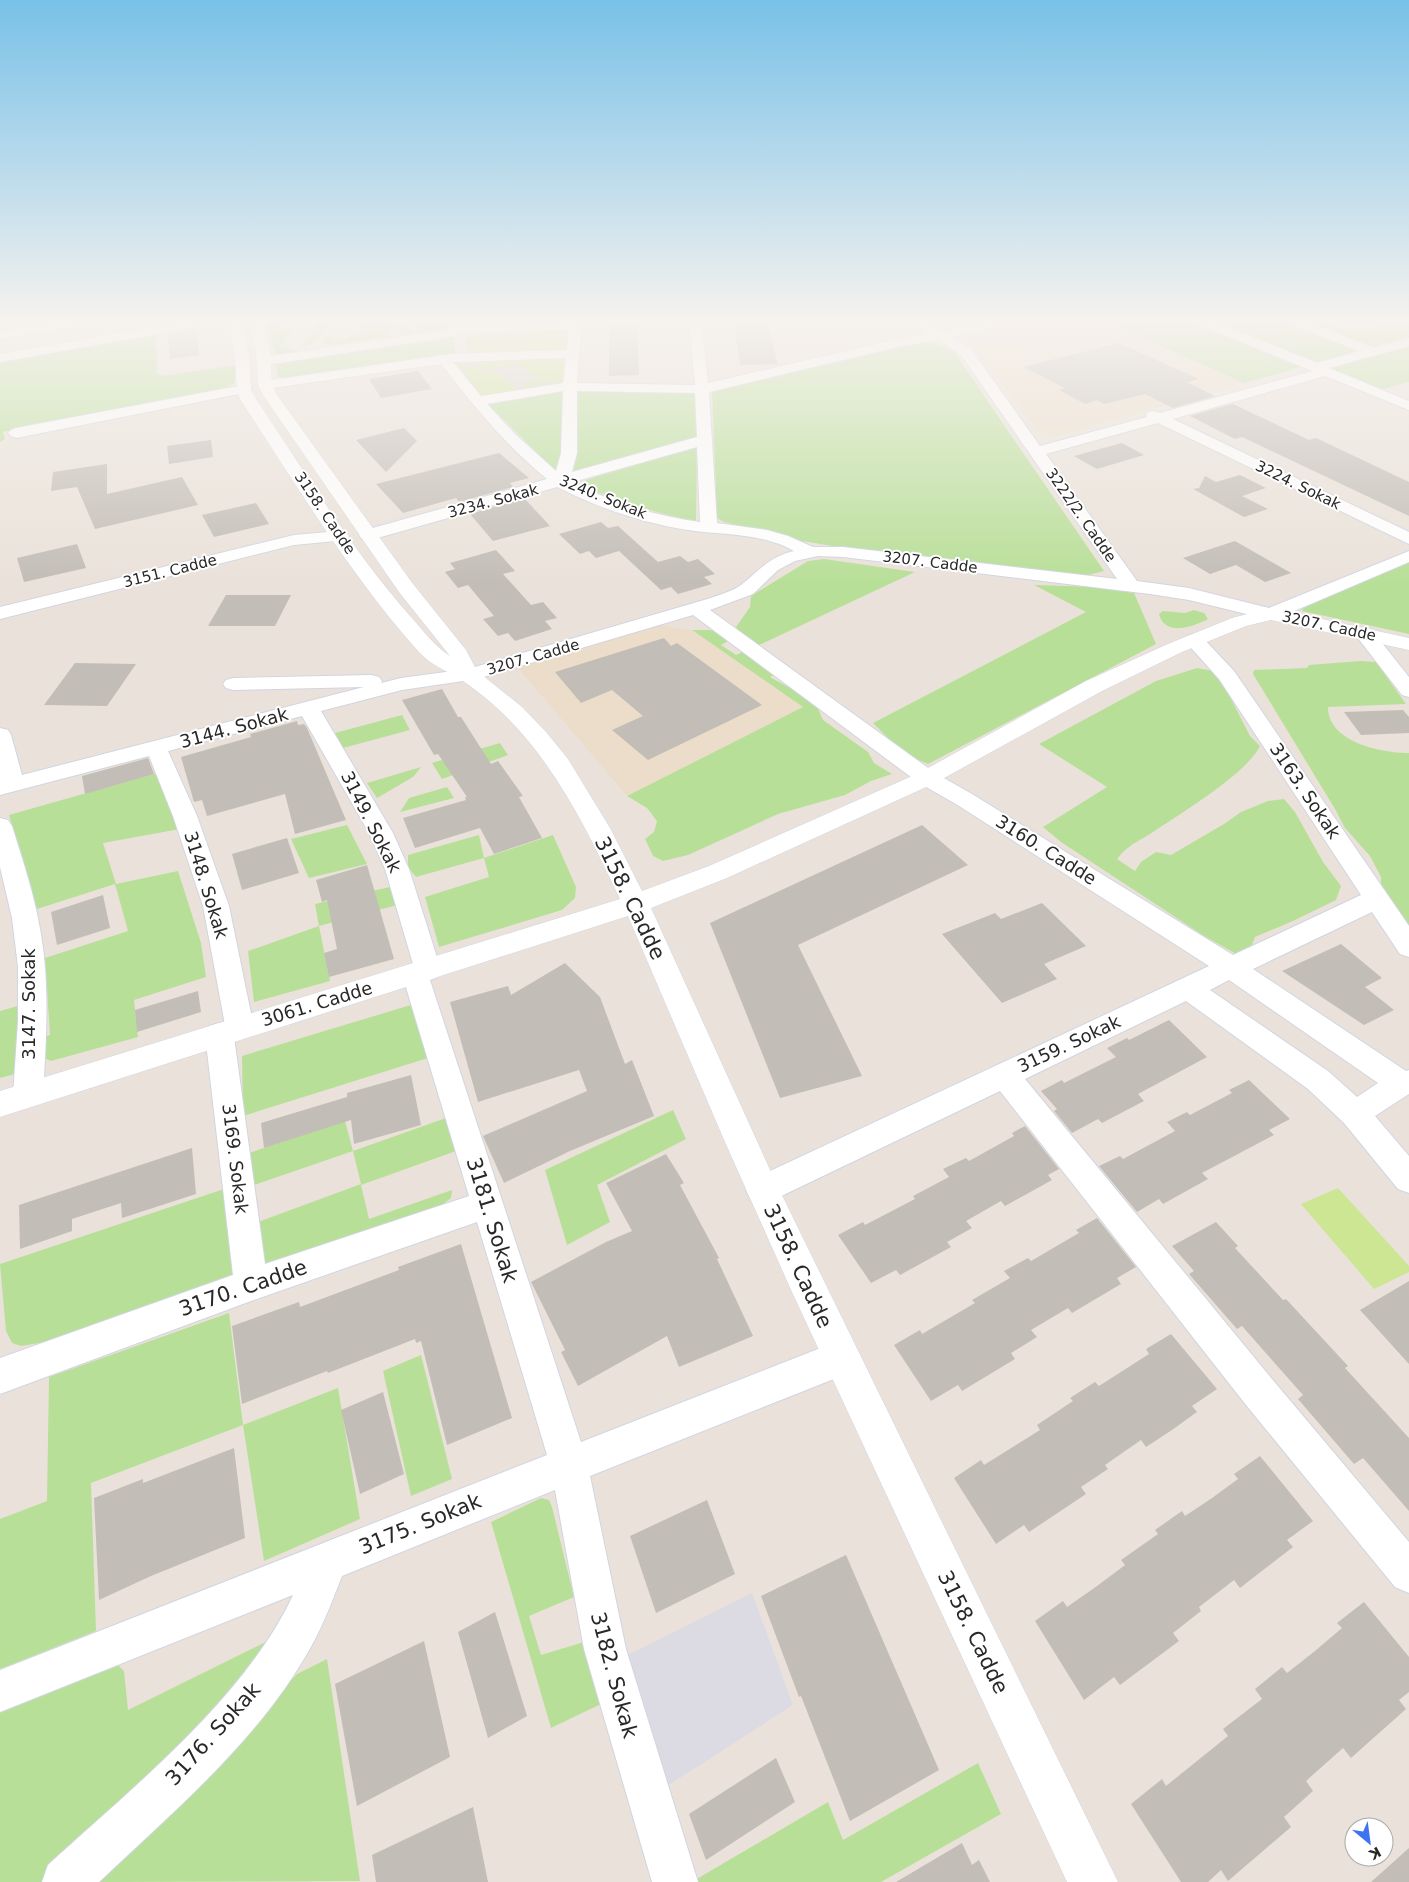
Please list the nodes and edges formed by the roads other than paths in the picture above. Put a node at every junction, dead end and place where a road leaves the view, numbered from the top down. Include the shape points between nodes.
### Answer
1 (157, 406) edge
2 (253, 406) edge
3 (278, 406) edge
4 (480, 406) edge
5 (570, 406) edge
6 (703, 406) edge
7 (1004, 406) edge
8 (1186, 406) edge
9 (1154, 415) junction
10 (16, 433) dead end
11 (704, 440) junction
12 (1034, 449) junction
13 (561, 482) junction
14 (710, 528) junction
15 (368, 535) junction
16 (340, 536) junction
17 (1409, 539) edge
18 (809, 552) junction
19 (1409, 556) edge
20 (1131, 586) junction
21 (696, 609) junction
22 (0, 613) edge
23 (1271, 614) junction
24 (1364, 633) junction
25 (1194, 640) junction
26 (1409, 640) edge
27 (1409, 644) edge
28 (470, 675) junction
29 (433, 679) junction
30 (234, 684) dead end
31 (1409, 690) edge
32 (308, 708) junction
33 (0, 735) edge
34 (156, 748) junction
35 (927, 778) junction
36 (7, 786) edge
37 (0, 826) edge
38 (1376, 899) junction
39 (10, 902) edge
40 (635, 904) junction
41 (1409, 947) edge
42 (1230, 968) junction
43 (422, 972) junction
44 (1187, 988) junction
45 (229, 1031) junction
46 (1004, 1075) junction
47 (1405, 1083) edge
48 (28, 1095) junction
49 (0, 1104) edge
50 (1355, 1114) junction
51 (1409, 1179) edge
52 (762, 1190) junction
53 (487, 1204) junction
54 (251, 1285) junction
55 (841, 1358) junction
56 (0, 1376) edge
57 (569, 1465) junction
58 (328, 1561) junction
59 (1409, 1573) edge
60 (0, 1691) edge
61 (65, 1882) edge
62 (675, 1882) edge
63 (1093, 1882) edge

1 - 10 street
2 - 16 street, 3158. Cadde
3 - 15 street, 3158. Cadde
4 - 13 street, 3240. Sokak via 512,441
5 - 13 street via 569,454
6 - 11 street
7 - 12 street, 3222/2. Cadde
8 - 9 street
9 - 12 street
9 - 17 street, 3224. Sokak
11 - 13 street, 3234. Sokak
11 - 14 street
12 - 20 street, 3222/2. Cadde
13 - 14 street, 3240. Sokak via 648,516
13 - 15 street, 3234. Sokak
14 - 18 street, 3240. Sokak via 783,541
15 - 16 street
15 - 28 street, 3158. Cadde via 459,654
16 - 22 street, 3151. Cadde via 294,540
16 - 28 street, 3158. Cadde via 382,595 421,641 440,659
18 - 20 street, 3207. Cadde via 843,552
18 - 21 street, 3207. Cadde via 780,561 737,595
19 - 23 street
20 - 23 street, 3207. Cadde via 1189,594
21 - 28 street, 3207. Cadde
21 - 35 street, 3160. Cadde
23 - 24 street, 3207. Cadde
23 - 25 street, 3061. Cadde via 1239,622
24 - 26 street
24 - 27 street, 3207. Cadde
24 - 31 street
25 - 35 street, 3061. Cadde via 1077,694
25 - 38 street, 3163. Sokak via 1227,675
28 - 29 street, 3144. Sokak
28 - 40 street, 3158. Cadde via 518,716 553,756 582,803
29 - 30 street
29 - 32 street, 3144. Sokak via 400,684
32 - 34 street, 3144. Sokak
32 - 43 street, 3149. Sokak via 381,833 397,869
33 - 36 street
34 - 36 street, 3144. Sokak
34 - 45 street, 3148. Sokak via 185,816 216,906
35 - 40 street, 3061. Cadde via 712,875
35 - 42 street, 3160. Cadde
37 - 39 street, 3147. Sokak
38 - 41 street, 3163. Sokak
38 - 42 street, 3159. Sokak
39 - 48 street, 3147. Sokak via 30,948
40 - 43 street, 3061. Cadde
40 - 52 street, 3158. Cadde
42 - 44 street, 3159. Sokak
42 - 47 street, 3160. Cadde
43 - 45 street, 3061. Cadde
43 - 53 street, 3181. Sokak
44 - 46 street, 3159. Sokak
44 - 50 street via 1318,1080
45 - 48 street, 3061. Cadde
45 - 54 street, 3169. Sokak
46 - 52 street, 3159. Sokak
46 - 59 street
47 - 50 street
48 - 49 street, 3061. Cadde
50 - 51 street
52 - 55 street, 3158. Cadde
53 - 54 street, 3170. Cadde
53 - 57 street, 3181. Sokak
54 - 56 street, 3170. Cadde
55 - 57 street, 3175. Sokak
55 - 63 street, 3158. Cadde
57 - 58 street, 3175. Sokak
57 - 62 street, 3182. Sokak via 605,1649
58 - 60 street, 3175. Sokak
58 - 61 street, 3176. Sokak via 292,1641 251,1695 175,1778

